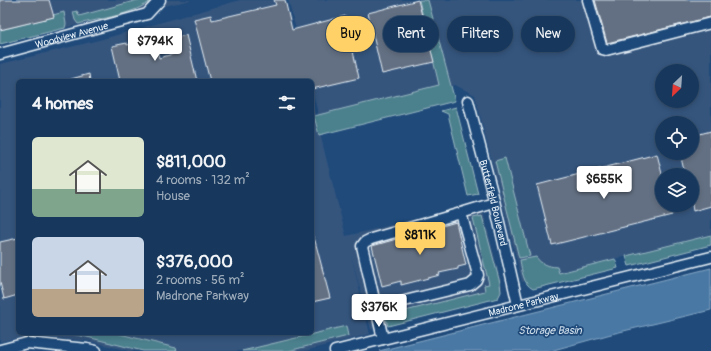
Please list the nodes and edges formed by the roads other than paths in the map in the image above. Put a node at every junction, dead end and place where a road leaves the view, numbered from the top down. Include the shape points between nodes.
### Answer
1 (160, 0) edge
2 (588, 0) edge
3 (711, 22) edge
4 (0, 54) edge
5 (468, 101) dead end
6 (494, 203) junction
7 (461, 213) junction
8 (711, 257) edge
9 (518, 305) junction
10 (376, 308) junction
11 (383, 339) junction
12 (0, 350) edge
13 (96, 351) edge
14 (335, 351) edge

1 - 4 street, Woodview Avenue via 147,14
2 - 3 street via 602,49 606,50
5 - 6 street, Butterfield Boulevard
6 - 7 street
6 - 9 street, Butterfield Boulevard
7 - 10 street via 365,242 362,246
7 - 10 street via 478,275 476,280 470,285
8 - 9 street, Madrone Parkway
9 - 11 street, Madrone Parkway
10 - 11 street
11 - 14 street, Madrone Parkway
12 - 13 street via 27,343

